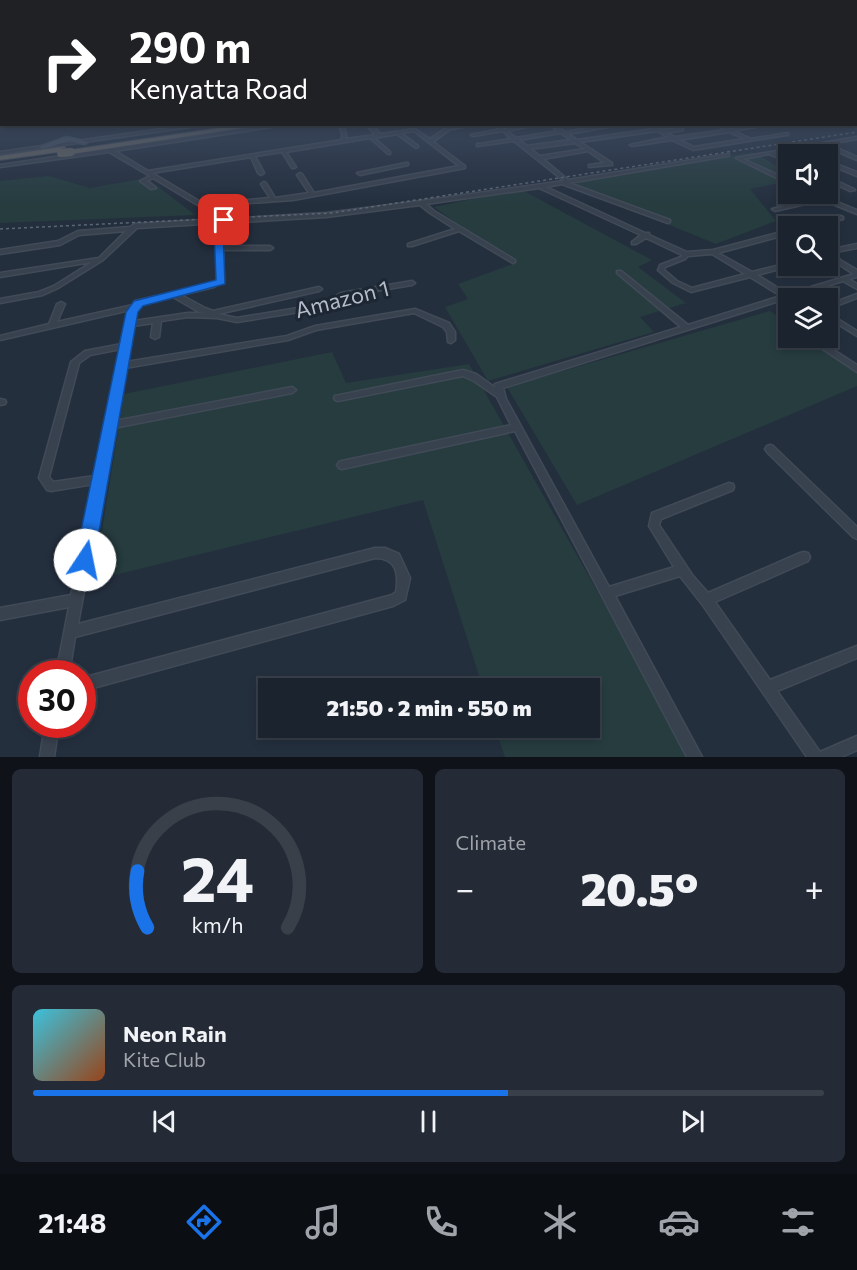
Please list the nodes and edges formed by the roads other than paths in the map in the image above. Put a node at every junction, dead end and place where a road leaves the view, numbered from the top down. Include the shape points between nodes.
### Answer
1 (141, 133) edge
2 (177, 133) edge
3 (186, 133) edge
4 (209, 133) edge
5 (344, 133) edge
6 (377, 133) edge
7 (396, 133) edge
8 (398, 133) edge
9 (420, 133) edge
10 (441, 133) edge
11 (449, 133) edge
12 (483, 133) edge
13 (507, 133) edge
14 (560, 133) edge
15 (563, 133) edge
16 (640, 133) edge
17 (663, 133) edge
18 (714, 133) edge
19 (736, 133) edge
20 (786, 134) dead end
21 (452, 135) dead end
22 (473, 135) dead end
23 (379, 136) junction
24 (371, 137) junction
25 (857, 138) edge
26 (514, 139) junction
27 (673, 139) junction
28 (848, 139) junction
29 (750, 140) junction
30 (85, 141) joint
31 (344, 141) junction
32 (431, 141) junction
33 (577, 141) junction
34 (823, 143) junction
35 (857, 143) edge
36 (818, 144) edge
37 (67, 145) junction
38 (479, 145) dead end
39 (632, 145) dead end
40 (42, 147) joint
41 (416, 147) dead end
42 (526, 148) junction
43 (702, 148) junction
44 (110, 150) junction
45 (588, 150) junction
46 (283, 151) junction
47 (778, 151) edge
48 (0, 153) edge
49 (388, 153) dead end
50 (769, 153) junction
51 (252, 155) junction
52 (727, 155) junction
53 (778, 157) edge
54 (539, 158) junction
55 (738, 158) junction
56 (857, 159) edge
57 (0, 162) edge
58 (406, 164) dead end
59 (591, 166) dead end
60 (838, 166) edge
61 (294, 167) dead end
62 (387, 168) junction
63 (261, 173) dead end
64 (360, 173) dead end
65 (151, 174) junction
66 (857, 174) edge
67 (300, 175) dead end
68 (778, 177) edge
69 (399, 179) junction
70 (564, 181) junction
71 (264, 184) dead end
72 (838, 184) edge
73 (540, 186) junction
74 (153, 188) dead end
75 (852, 190) dead end
76 (313, 195) junction
77 (273, 199) junction
78 (421, 203) junction
79 (797, 204) edge
80 (838, 204) edge
81 (204, 205) junction
82 (775, 209) dead end
83 (857, 212) edge
84 (841, 218) dead end
85 (838, 219) edge
86 (222, 221) junction
87 (668, 221) dead end
88 (131, 229) junction
89 (460, 229) junction
90 (647, 234) junction
91 (778, 235) edge
92 (634, 243) dead end
93 (410, 245) dead end
94 (857, 246) edge
95 (220, 248) junction
96 (270, 248) dead end
97 (838, 248) edge
98 (0, 252) edge
99 (713, 252) junction
100 (686, 254) junction
101 (100, 259) junction
102 (513, 261) dead end
103 (838, 261) edge
104 (778, 268) edge
105 (619, 272) dead end
106 (857, 274) edge
107 (0, 275) edge
108 (753, 276) junction
109 (844, 279) junction
110 (412, 283) dead end
111 (857, 287) edge
112 (816, 288) edge
113 (319, 289) dead end
114 (778, 291) edge
115 (175, 295) junction
116 (857, 296) edge
117 (778, 300) edge
118 (0, 301) edge
119 (838, 303) edge
120 (61, 304) dead end
121 (134, 307) junction
122 (157, 320) junction
123 (838, 322) edge
124 (129, 324) junction
125 (52, 326) junction
126 (686, 327) junction
127 (857, 334) edge
128 (0, 338) edge
129 (155, 338) dead end
130 (451, 340) dead end
131 (125, 346) junction
132 (825, 348) edge
133 (122, 366) junction
134 (857, 369) edge
135 (292, 390) dead end
136 (500, 395) junction
137 (338, 398) dead end
138 (110, 425) junction
139 (517, 427) junction
140 (770, 449) dead end
141 (342, 465) dead end
142 (100, 479) junction
143 (729, 487) dead end
144 (857, 534) edge
145 (804, 557) dead end
146 (683, 570) junction
147 (607, 593) junction
148 (77, 600) junction
149 (706, 600) junction
150 (0, 614) edge
151 (71, 632) junction
152 (857, 652) edge
153 (66, 660) edge
154 (96, 681) edge
155 (766, 688) junction
156 (50, 738) edge
157 (857, 743) edge
158 (47, 757) edge
159 (695, 757) edge
160 (815, 757) edge
161 (825, 757) edge

1 - 30 street
2 - 37 highway
3 - 37 highway
4 - 44 street
5 - 31 street
6 - 23 street
7 - 23 street
8 - 41 street
9 - 32 street
10 - 32 street
11 - 21 street
12 - 22 street
13 - 26 street
14 - 26 street
15 - 33 street
16 - 33 street
17 - 27 street
18 - 27 street
19 - 29 street
20 - 29 street
23 - 24 street
24 - 31 street
24 - 49 street
25 - 28 street
26 - 38 street
26 - 42 street
27 - 39 street
27 - 43 street via 691,148
28 - 34 street
28 - 35 street
29 - 43 street
30 - 37 main road
31 - 46 street
32 - 69 street via 463,167
33 - 42 street
33 - 45 street
34 - 36 street
34 - 56 street
37 - 40 main road
37 - 44 street
37 - 57 highway
40 - 48 street
42 - 54 street
43 - 52 street
44 - 65 street
45 - 54 street
45 - 59 street via 610,164
46 - 51 street
46 - 61 street
47 - 50 street
50 - 53 street
50 - 55 street
51 - 63 street
51 - 65 street
52 - 55 street
52 - 70 street
54 - 70 street
55 - 68 street
58 - 62 street
60 - 66 street
62 - 64 street
62 - 69 street
65 - 74 street via 143,181
65 - 81 street
67 - 76 street
69 - 76 street
70 - 73 street
70 - 87 street
71 - 77 street
72 - 75 street
73 - 78 street
73 - 90 street
76 - 77 street
77 - 81 street
78 - 86 street via 326,215
78 - 89 street
79 - 82 street
80 - 83 street
81 - 86 street
84 - 85 street
86 - 88 street
86 - 95 street
88 - 98 street via 78,233 60,243
88 - 101 street
89 - 93 street
89 - 102 street
90 - 92 street
90 - 100 street
91 - 99 street
94 - 97 street
95 - 96 street
95 - 115 street via 221,282
99 - 100 street
99 - 108 street
100 - 108 street via 661,268 687,289
101 - 107 street
101 - 118 street via 46,292
103 - 106 street
104 - 108 street
105 - 126 street
106 - 109 street
108 - 114 street
109 - 111 street
109 - 112 street
110 - 122 street, Amazon 1 via 344,294 324,306 237,320 188,315
113 - 115 street via 213,313
115 - 121 street
116 - 119 street
117 - 126 street
120 - 125 street
121 - 124 street
121 - 125 street
122 - 124 street, Amazon 1
122 - 129 street
123 - 127 street
124 - 131 street
125 - 128 street
126 - 136 street via 502,383 498,386
130 - 133 street via 447,325 415,311 315,328 288,338
131 - 133 street
131 - 142 street via 88,354 75,362 44,478 51,487 59,488
132 - 134 street
133 - 138 street
135 - 138 street
136 - 137 street via 483,386 474,375 463,373
136 - 139 street
138 - 142 street
139 - 141 street
139 - 147 street
140 - 144 street
142 - 148 street
143 - 146 street via 656,516 654,526
145 - 149 street
146 - 147 street
146 - 149 street
147 - 159 street
148 - 150 street
148 - 151 street
149 - 155 street
151 - 153 street
151 - 154 street via 375,554 395,558 404,578 401,596 393,600
152 - 155 street
155 - 160 street
156 - 158 street
157 - 161 street

